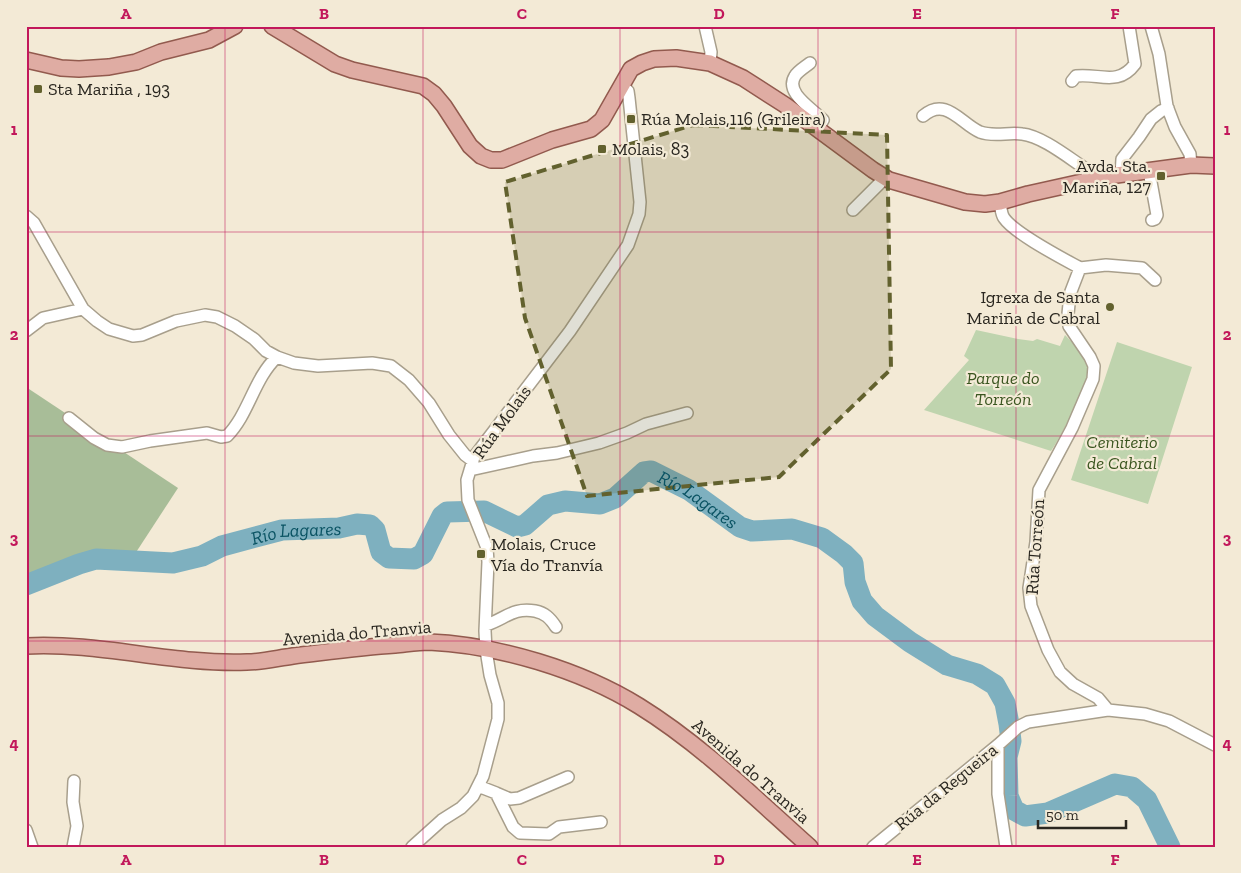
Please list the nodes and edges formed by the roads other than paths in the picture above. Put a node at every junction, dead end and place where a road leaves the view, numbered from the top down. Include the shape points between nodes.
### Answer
1 (235, 26) edge
2 (272, 26) edge
3 (705, 26) edge
4 (1130, 26) edge
5 (1151, 26) edge
6 (26, 60) edge
7 (710, 62) junction
8 (810, 63) dead end
9 (1072, 82) dead end
10 (621, 85) junction
11 (1168, 108) junction
12 (923, 116) dead end
13 (818, 128) junction
14 (1191, 165) junction
15 (1215, 166) edge
16 (1149, 171) junction
17 (1121, 175) junction
18 (884, 176) junction
19 (1089, 181) junction
20 (1000, 202) junction
21 (853, 210) dead end
22 (26, 216) edge
23 (1152, 220) dead end
24 (1080, 268) junction
25 (1155, 280) dead end
26 (83, 309) junction
27 (26, 331) edge
28 (277, 357) junction
29 (687, 413) dead end
30 (69, 418) dead end
31 (471, 466) junction
32 (486, 625) junction
33 (556, 627) dead end
34 (26, 646) edge
35 (486, 650) junction
36 (1108, 710) junction
37 (998, 745) junction
38 (1215, 745) edge
39 (568, 777) dead end
40 (74, 781) dead end
41 (478, 786) junction
42 (496, 793) junction
43 (601, 822) dead end
44 (26, 830) edge
45 (32, 847) edge
46 (73, 847) edge
47 (412, 847) edge
48 (810, 847) edge
49 (872, 847) edge
50 (1006, 847) edge

1 - 6 main road via 209,40 127,64 79,69
2 - 10 main road via 335,64 423,86 444,106 470,146 481,156 492,160 502,160 591,129 602,120
3 - 7 street
4 - 9 street via 1135,64 1129,72 1109,78 1076,76
5 - 11 street
7 - 10 main road via 676,58 642,63 631,69
7 - 13 main road via 757,86
8 - 13 street via 796,74 792,86 794,94 823,120
10 - 31 street, Rúa Molais via 628,91 640,202 635,229 628,245 570,330 474,457
11 - 14 street via 1190,154
11 - 17 street via 1151,119 1122,159
12 - 19 street via 930,110 944,109 980,132 1024,134 1038,138 1086,169
13 - 18 main road
14 - 15 main road
14 - 16 main road
16 - 17 main road
16 - 23 street via 1157,215
17 - 19 main road
18 - 20 main road via 965,202
18 - 21 street
19 - 20 main road
20 - 24 street via 1004,217 1012,225
22 - 26 street via 34,223
24 - 25 street via 1106,265 1142,268
24 - 36 street, Rúa Torreón via 1070,294 1069,326 1090,357 1094,366 1093,379 1072,428 1039,490 1029,588 1031,606 1060,672 1073,684 1098,698
26 - 27 street via 43,318
26 - 28 street via 109,329 133,336 176,321 206,315 217,317
28 - 30 street via 227,436 207,433 122,447 107,445 94,438
28 - 31 street via 318,366 372,363 391,366 409,380 429,403
29 - 31 street via 646,424 599,443
31 - 32 street, Rúa Molais via 467,480 468,500 487,548
32 - 33 street via 526,609 546,615
32 - 35 street, Rúa Molais
34 - 35 main road, Avenida do Tranvia via 110,650 220,662 248,662 428,642
35 - 41 street, Rúa Molais via 498,703 498,719
35 - 48 main road, Avenida do Tranvia via 514,655 584,678 638,705 714,762
36 - 37 street, Rúa da Regueira via 1028,722 1018,726
36 - 38 street via 1145,714 1169,721
37 - 49 street, Rúa da Regueira
37 - 50 street via 998,794
39 - 42 street via 519,798 510,799
40 - 46 street via 77,826
41 - 42 street
41 - 47 street, Rúa Molais via 474,796
42 - 43 street via 513,827 520,833 549,834 559,827
44 - 45 street

